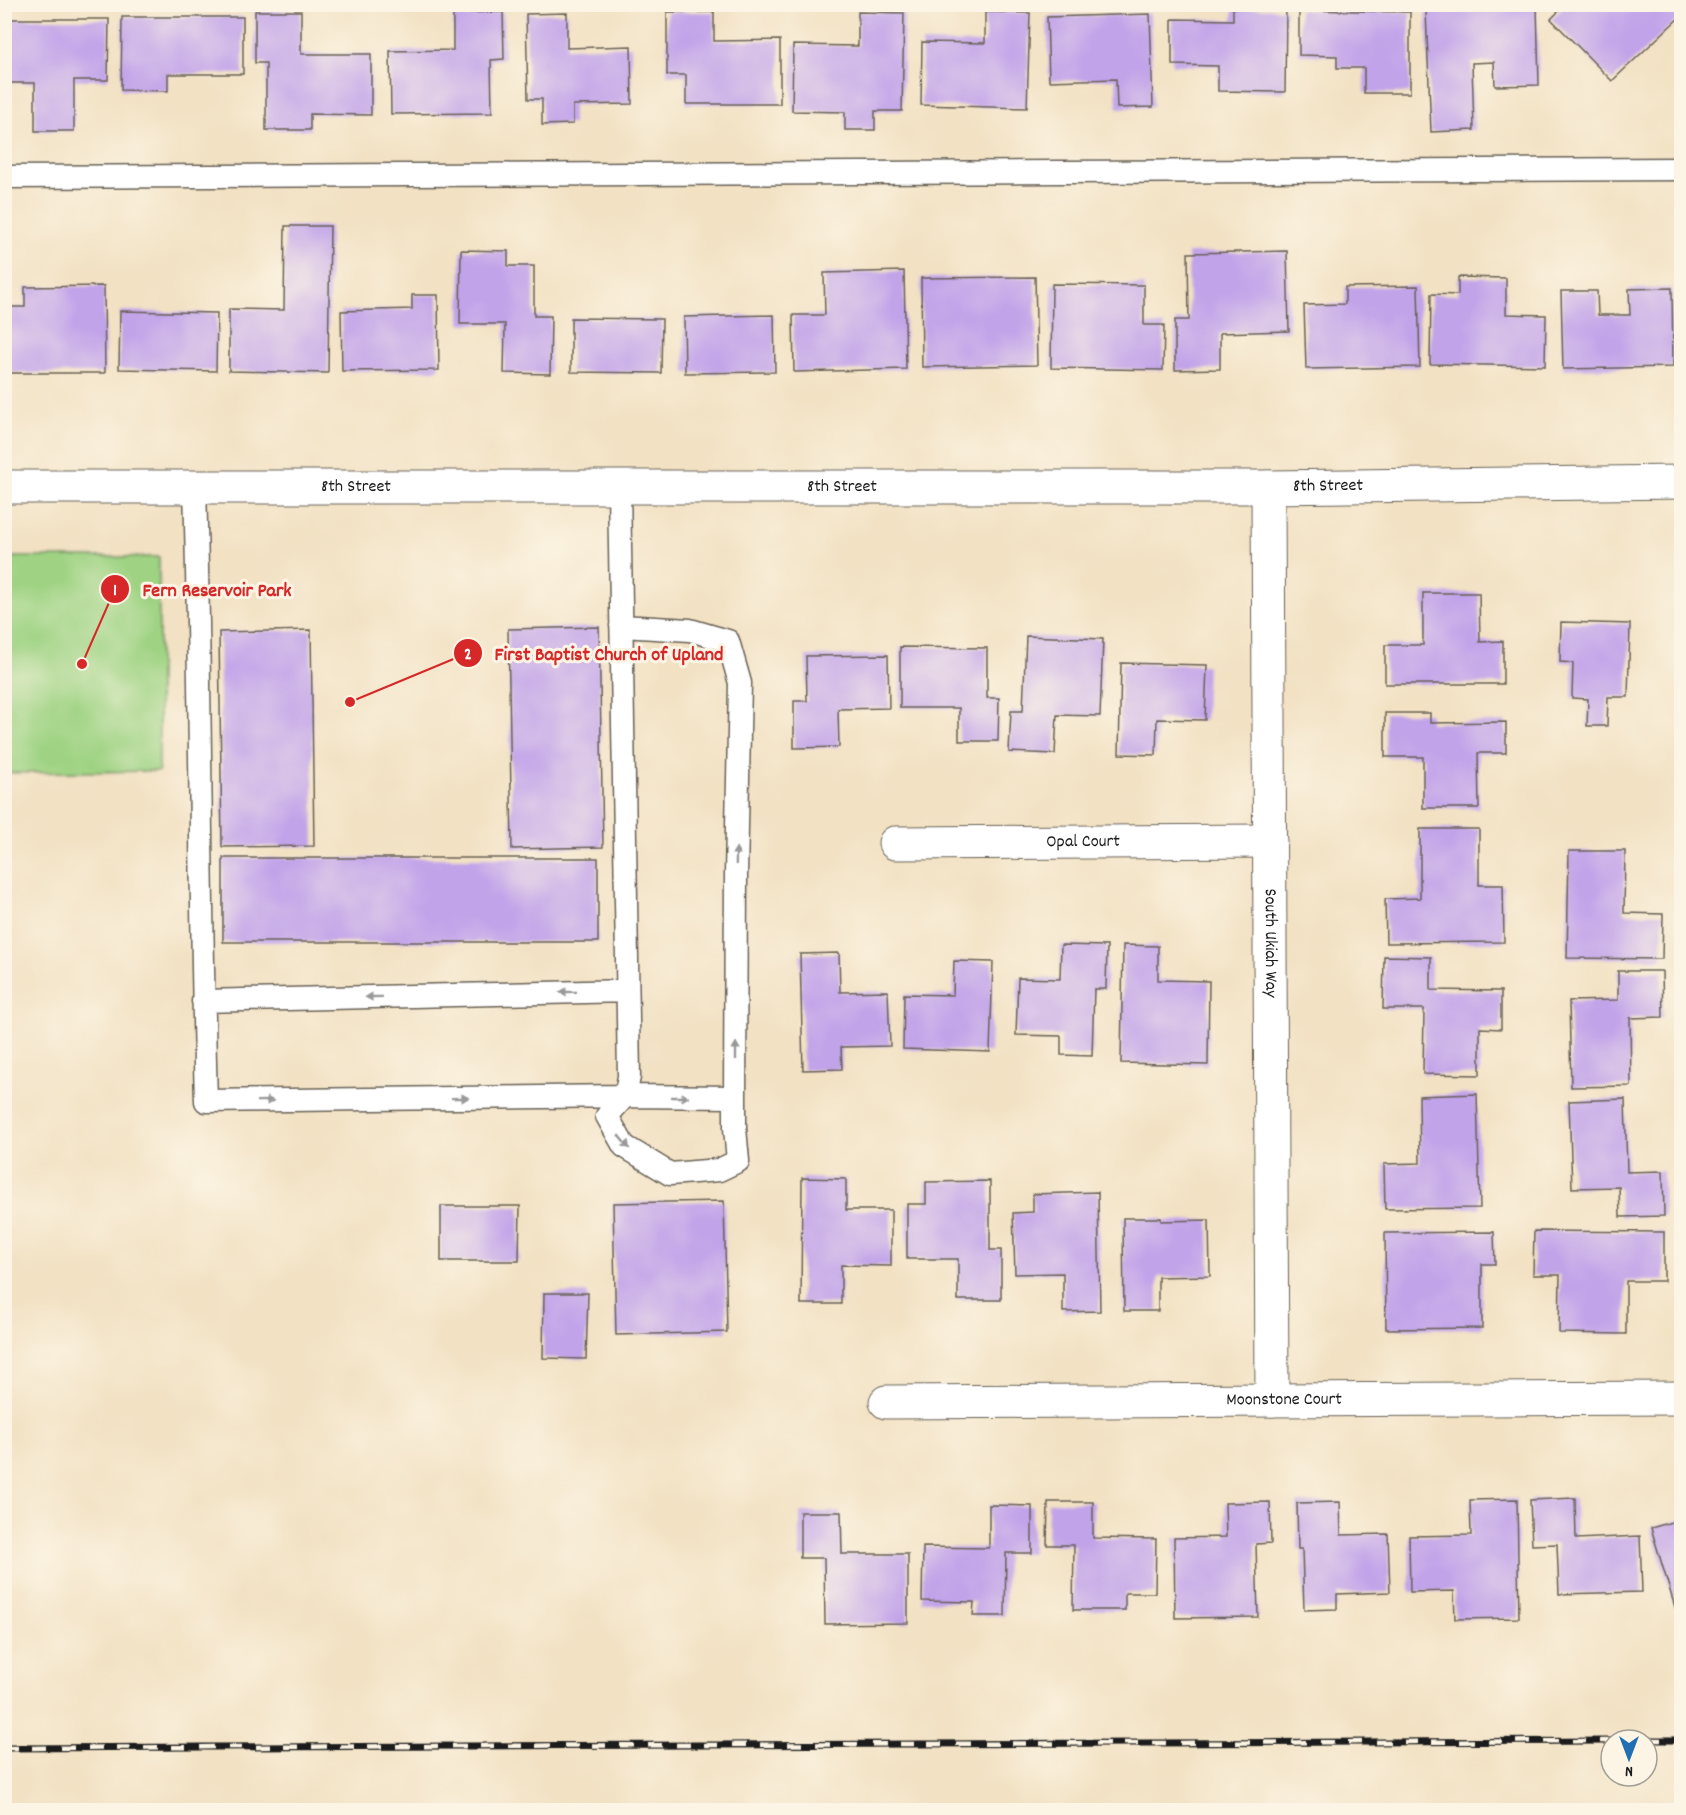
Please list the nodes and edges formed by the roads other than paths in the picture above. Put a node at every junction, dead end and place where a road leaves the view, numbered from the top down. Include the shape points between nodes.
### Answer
1 (1682, 169) edge
2 (4, 177) edge
3 (1682, 482) edge
4 (4, 487) edge
5 (195, 487) junction
6 (619, 487) junction
7 (1268, 487) junction
8 (621, 626) junction
9 (1270, 841) junction
10 (895, 843) dead end
11 (627, 990) junction
12 (203, 1001) junction
13 (625, 1096) junction
14 (735, 1097) junction
15 (1682, 1398) edge
16 (1272, 1400) junction
17 (886, 1402) dead end

1 - 2 lane
3 - 7 street, 8th Street
4 - 5 street, 8th Street
5 - 6 street, 8th Street
5 - 12 lane
6 - 7 street, 8th Street
6 - 8 lane
7 - 9 street, South Ukiah Way
8 - 11 lane
14 -> 8 lane via 740,683 728,641 690,630
9 - 10 street, Opal Court
9 - 16 street, South Ukiah Way
11 -> 12 lane
11 - 13 lane via 629,1077
12 -> 13 lane via 206,1101
13 -> 14 lane
13 -> 14 lane via 607,1116 624,1146 670,1174 719,1170 738,1161
15 - 16 street, Moonstone Court
16 - 17 street, Moonstone Court

